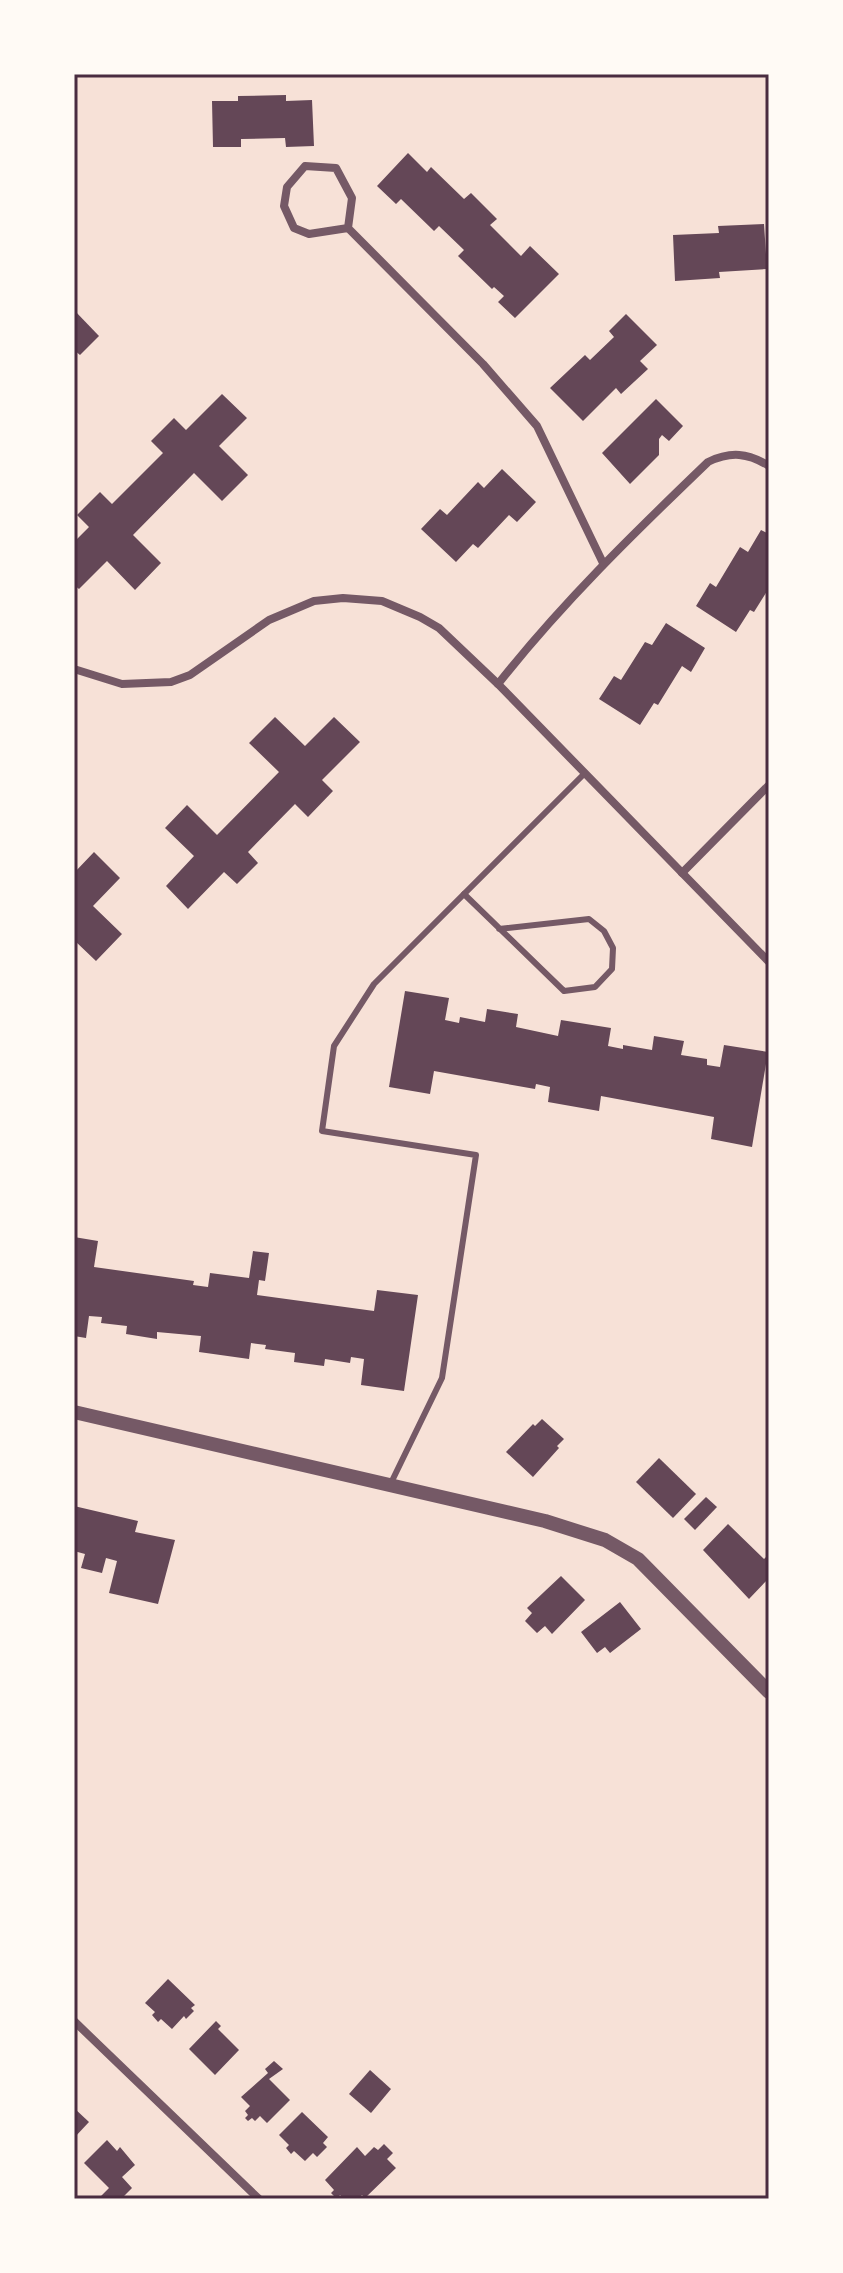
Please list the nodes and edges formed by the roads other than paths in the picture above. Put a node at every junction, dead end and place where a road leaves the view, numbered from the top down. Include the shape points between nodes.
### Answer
1 (348, 228) junction
2 (769, 466) edge
3 (603, 563) junction
4 (74, 669) edge
5 (498, 684) junction
6 (585, 773) junction
7 (769, 785) edge
8 (682, 873) junction
9 (464, 894) junction
10 (499, 929) junction
11 (769, 962) edge
12 (74, 1412) edge
13 (390, 1485) junction
14 (769, 1692) edge
15 (74, 2021) edge
16 (259, 2199) edge

1 - 1 street via 352,198 336,168 305,166 287,187 284,206 294,228 309,234
1 - 3 street via 537,426
2 - 3 street via 742,454 708,462
3 - 5 street
4 - 5 street via 122,684 171,682 190,675 269,620 314,601 343,598 382,601 420,617 439,628
5 - 6 street
6 - 8 street
6 - 9 lane
7 - 8 street
8 - 11 street
9 - 10 lane
9 - 13 lane via 374,984 334,1046 322,1131 476,1155 442,1378
10 - 10 lane via 564,991 595,987 612,969 613,948 589,919
12 - 13 street
13 - 14 street via 605,1540 638,1559
15 - 16 street

